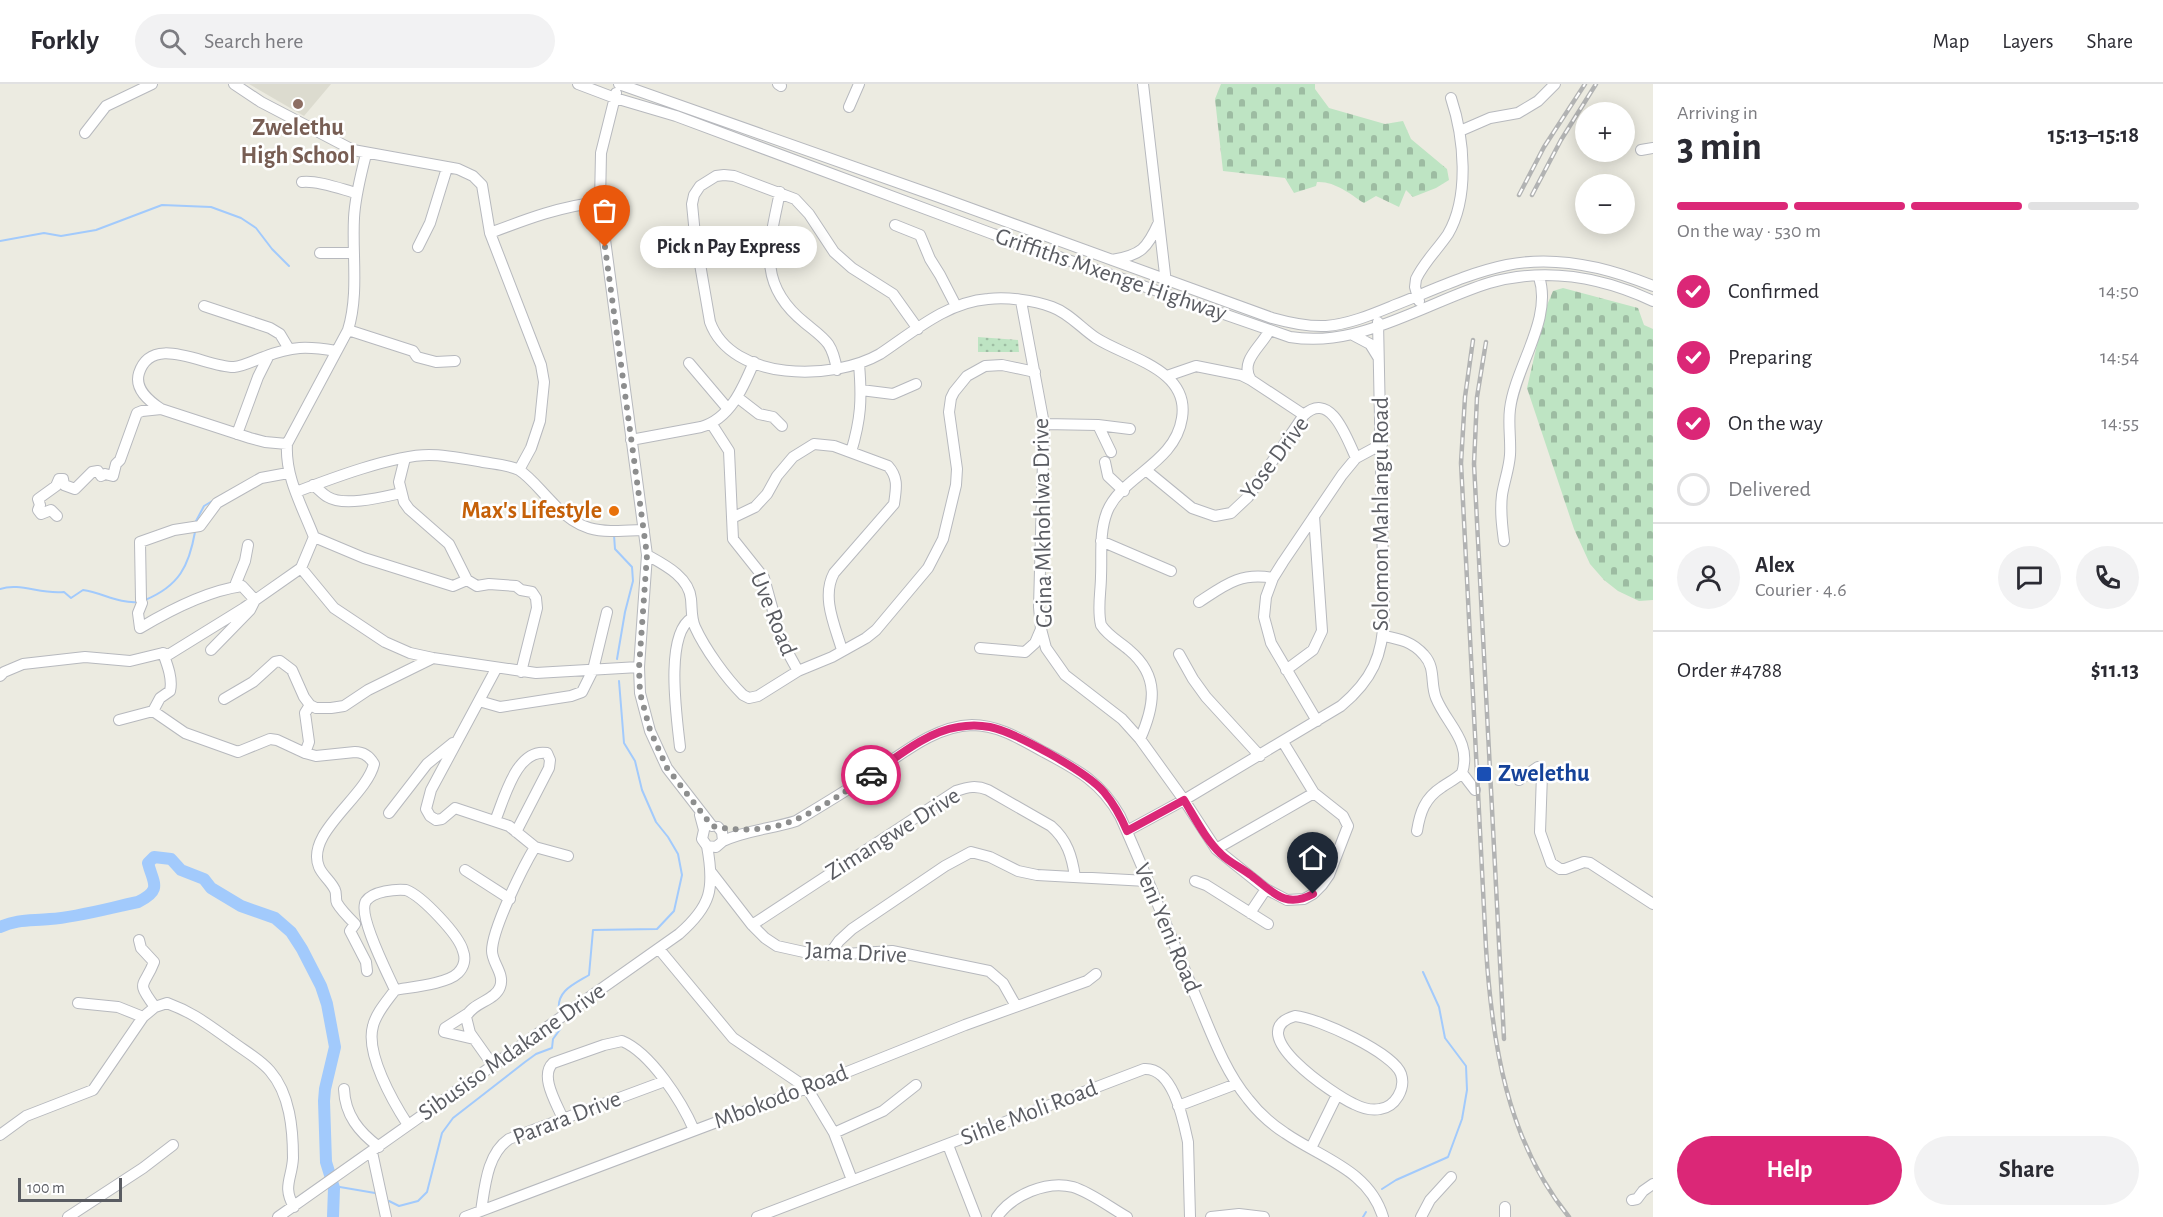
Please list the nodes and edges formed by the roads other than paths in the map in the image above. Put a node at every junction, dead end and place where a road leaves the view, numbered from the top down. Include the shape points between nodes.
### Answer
1 (152, 84) edge
2 (234, 84) edge
3 (578, 84) edge
4 (619, 84) edge
5 (859, 84) edge
6 (1143, 84) edge
7 (1555, 84) edge
8 (615, 98) junction
9 (1451, 98) dead end
10 (849, 107) dead end
11 (1460, 131) junction
12 (85, 133) dead end
13 (1653, 148) edge
14 (1641, 150) dead end
15 (366, 154) junction
16 (447, 168) junction
17 (302, 182) dead end
18 (780, 192) junction
19 (356, 193) junction
20 (600, 202) junction
21 (1159, 221) junction
22 (895, 225) dead end
23 (490, 233) junction
24 (698, 246) junction
25 (769, 246) junction
26 (418, 247) dead end
27 (320, 253) dead end
28 (354, 253) junction
29 (1112, 260) junction
30 (1539, 277) junction
31 (1166, 280) junction
32 (1653, 286) edge
33 (1167, 295) junction
34 (1417, 296) junction
35 (1021, 300) junction
36 (1653, 301) edge
37 (204, 306) dead end
38 (956, 306) junction
39 (1422, 309) junction
40 (1378, 312) junction
41 (1379, 327) junction
42 (918, 329) junction
43 (348, 330) junction
44 (1269, 331) junction
45 (1353, 335) junction
46 (289, 348) junction
47 (336, 351) junction
48 (269, 355) junction
49 (455, 361) dead end
50 (754, 362) junction
51 (688, 363) dead end
52 (1380, 363) junction
53 (859, 364) junction
54 (243, 365) junction
55 (837, 370) junction
56 (1035, 372) junction
57 (259, 376) junction
58 (1167, 376) junction
59 (1251, 380) junction
60 (916, 384) dead end
61 (861, 390) junction
62 (738, 398) junction
63 (728, 409) junction
64 (161, 410) junction
65 (1304, 415) junction
66 (711, 423) junction
67 (1044, 424) junction
68 (1098, 425) junction
69 (782, 426) dead end
70 (1130, 429) dead end
71 (237, 434) junction
72 (631, 440) junction
73 (287, 444) junction
74 (1382, 444) junction
75 (851, 452) junction
76 (1111, 452) dead end
77 (405, 458) junction
78 (1356, 458) junction
79 (1105, 462) dead end
80 (519, 470) junction
81 (1147, 471) junction
82 (288, 473) junction
83 (313, 485) junction
84 (1124, 491) junction
85 (296, 492) junction
86 (401, 493) junction
87 (57, 516) dead end
88 (1314, 516) junction
89 (732, 518) junction
90 (644, 530) junction
91 (314, 537) junction
92 (1101, 541) junction
93 (1504, 541) dead end
94 (248, 545) dead end
95 (647, 555) junction
96 (301, 568) junction
97 (1172, 571) dead end
98 (1273, 578) junction
99 (467, 580) junction
100 (242, 586) junction
101 (255, 600) junction
102 (1198, 602) dead end
103 (608, 612) dead end
104 (692, 618) junction
105 (1041, 629) junction
106 (1383, 636) junction
107 (980, 648) dead end
108 (211, 650) dead end
109 (842, 650) junction
110 (163, 653) junction
111 (1179, 654) dead end
112 (433, 658) junction
113 (639, 668) junction
114 (495, 669) junction
115 (593, 670) junction
116 (1286, 670) junction
117 (798, 671) junction
118 (521, 672) junction
119 (0, 676) edge
120 (224, 699) dead end
121 (479, 701) junction
122 (310, 705) junction
123 (153, 711) junction
124 (119, 720) dead end
125 (1317, 721) junction
126 (1140, 739) junction
127 (457, 740) junction
128 (1283, 742) junction
129 (680, 747) dead end
130 (305, 753) junction
131 (1260, 756) junction
132 (1462, 773) junction
133 (1519, 780) dead end
134 (1475, 790) dead end
135 (1314, 793) junction
136 (1184, 800) junction
137 (389, 813) dead end
138 (495, 821) junction
139 (711, 828) junction
140 (747, 831) junction
141 (1127, 831) junction
142 (1417, 831) dead end
143 (516, 832) junction
144 (715, 845) junction
145 (535, 847) junction
146 (1216, 849) junction
147 (568, 856) dead end
148 (711, 868) junction
149 (465, 870) dead end
150 (1075, 877) junction
151 (1147, 881) junction
152 (1195, 881) dead end
153 (1266, 889) junction
154 (510, 899) junction
155 (1653, 904) edge
156 (1251, 913) junction
157 (1268, 924) dead end
158 (752, 925) junction
159 (139, 940) dead end
160 (659, 949) junction
161 (829, 954) junction
162 (366, 970) dead end
163 (1096, 974) dead end
164 (395, 990) junction
165 (78, 1003) dead end
166 (1016, 1006) junction
167 (155, 1007) junction
168 (467, 1014) junction
169 (143, 1017) junction
170 (474, 1039) junction
171 (492, 1064) junction
172 (665, 1081) junction
173 (1236, 1084) junction
174 (916, 1085) dead end
175 (807, 1088) junction
176 (344, 1089) dead end
177 (1337, 1095) junction
178 (1178, 1106) junction
179 (563, 1119) junction
180 (408, 1125) junction
181 (694, 1130) junction
182 (834, 1133) junction
183 (0, 1135) edge
184 (173, 1145) dead end
185 (948, 1145) junction
186 (1311, 1148) junction
187 (375, 1150) junction
188 (1451, 1177) dead end
189 (852, 1180) junction
190 (1653, 1184) edge
191 (1632, 1200) dead end
192 (294, 1207) junction
193 (482, 1211) junction
194 (760, 1216) edge
195 (68, 1217) edge
196 (278, 1217) edge
197 (386, 1217) edge
198 (465, 1217) edge
199 (976, 1217) edge
200 (997, 1217) edge
201 (1127, 1217) edge
202 (1190, 1217) edge
203 (1211, 1217) edge
204 (1264, 1217) edge
205 (1383, 1217) edge
206 (1421, 1217) edge

1 - 12 street via 106,106
2 - 15 street via 261,102
3 - 8 street, Griffiths Mxenge Highway
4 - 8 street
4 - 29 street, Griffiths Mxenge Highway
5 - 10 street
6 - 21 street
7 - 11 street via 1518,113 1490,118
8 - 20 street via 601,153
8 - 33 street, Griffiths Mxenge Highway via 676,116
9 - 11 street
11 - 34 street via 1462,170 1458,207 1450,231 1418,275
13 - 14 street
15 - 16 street
15 - 19 street
16 - 23 street via 467,172 479,180
16 - 26 street
17 - 19 street
18 - 24 street via 734,176 709,180 700,186 692,204
18 - 25 street
18 - 42 street via 801,204 844,262 893,294
19 - 28 street
20 - 23 street via 539,214
20 - 72 street
21 - 29 street via 1141,251
21 - 31 street
22 - 38 street via 920,235
23 - 80 street via 543,374 538,434
24 - 25 street
24 - 50 street via 714,333 733,352
25 - 55 street via 769,271 781,299 828,342
27 - 28 street
28 - 43 street via 353,313
29 - 31 street, Griffiths Mxenge Highway
30 - 36 street, Griffiths Mxenge Highway via 1570,275 1599,281
30 - 39 street, Griffiths Mxenge Highway via 1491,283
30 - 93 street via 1541,304 1510,410 1510,454 1502,506
31 - 33 street
31 - 40 street, Griffiths Mxenge Highway via 1292,324 1334,325
32 - 34 street, Griffiths Mxenge Highway via 1597,267 1535,262 1480,272
33 - 44 street, Griffiths Mxenge Highway
34 - 39 street
34 - 40 street, Griffiths Mxenge Highway
35 - 38 street via 988,299
35 - 56 street, Gcina Mkhohlwa Drive
35 - 58 street via 1060,310 1095,338
37 - 46 street via 270,328 280,334
38 - 42 street
39 - 41 street, Griffiths Mxenge Highway
40 - 41 street, Solomon Mahlangu Road
41 - 45 street, Griffiths Mxenge Highway
41 - 52 street, Solomon Mahlangu Road
42 - 53 street
43 - 47 street
43 - 49 street via 413,351 417,357 430,361
44 - 45 street, Griffiths Mxenge Highway via 1304,340
44 - 59 street via 1249,359 1247,372
45 - 52 street via 1370,344
46 - 47 street via 310,346
46 - 48 street
47 - 73 street
48 - 54 street
48 - 57 street
50 - 55 street via 789,372
50 - 62 street
51 - 63 street
52 - 74 street, Solomon Mahlangu Road
53 - 55 street
53 - 61 street
54 - 57 street
54 - 64 street via 228,366 174,354 152,356 140,369 139,385
56 - 67 street, Gcina Mkhohlwa Drive
56 - 109 street via 1002,365 985,366 967,376 954,392 949,412 956,485 936,555 876,630
57 - 71 street
58 - 59 street via 1196,366
58 - 81 street via 1179,392 1182,418 1178,436
59 - 65 street
60 - 61 street via 893,394
61 - 75 street via 859,424
62 - 63 street
62 - 69 street
63 - 66 street
64 - 71 street
64 - 87 street via 137,413 113,476 93,472 75,489 59,479 57,486 38,499 39,512 51,510
65 - 78 street, Yose Drive via 1314,408 1327,409
65 - 81 street, Yose Drive via 1248,497 1231,513 1215,516 1192,508
66 - 72 street
66 - 89 street, Uve Road via 729,451
67 - 68 street
67 - 105 street, Gcina Mkhohlwa Drive
68 - 70 street
68 - 76 street
71 - 73 street
72 - 90 street
73 - 82 street
74 - 78 street
74 - 106 street, Solomon Mahlangu Road
75 - 89 street via 824,444 802,450 755,507
75 - 109 street via 888,466 895,477 897,492 888,514 830,582 829,603
77 - 80 street via 440,456
77 - 83 street
77 - 86 street via 399,482
78 - 88 street
79 - 84 street via 1108,476
80 - 90 street via 579,526 604,531
81 - 84 street
82 - 85 street
82 - 100 street via 261,478 217,503 200,526 140,542 140,628 181,606
83 - 85 street
83 - 86 street via 327,497 340,501
84 - 92 street via 1107,512
85 - 91 street
86 - 99 street via 409,509 449,544
88 - 98 street
88 - 116 street via 1322,631 1313,650
89 - 117 street, Uve Road via 733,539 764,578 781,640
90 - 95 street
91 - 96 street
91 - 99 street via 364,558 453,586
92 - 97 street
92 - 126 street via 1101,626 1137,657 1149,675 1152,702
94 - 100 street via 236,582
95 - 104 street via 686,583
95 - 113 street
96 - 101 street
96 - 112 street via 334,608 361,628 399,649
98 - 102 street via 1246,576
98 - 116 street via 1264,617 1271,644
99 - 118 street via 477,586 516,586 534,594 537,608
100 - 101 street
101 - 108 street
101 - 110 street via 168,655
103 - 115 street
104 - 117 street via 704,643 746,697 758,696
104 - 129 street via 680,634 674,676
105 - 107 street via 1035,644 1025,652
105 - 126 street, Gcina Mkhohlwa Drive via 1046,648 1065,675 1106,705
106 - 125 street, Solomon Mahlangu Road via 1377,663 1361,688
106 - 132 street via 1416,646 1431,664 1436,697 1461,739
109 - 117 street
110 - 119 street via 129,661 85,657 23,664
110 - 123 street via 171,688
111 - 131 street via 1206,697
112 - 114 street
112 - 122 street via 344,706
113 - 115 street
113 - 139 street via 640,693 650,730 667,768
114 - 118 street
114 - 121 street
115 - 118 street
115 - 121 street via 584,691 574,696 500,707
116 - 125 street
120 - 122 street via 280,661 292,670
121 - 127 street
122 - 130 street via 305,713 309,742
123 - 124 street
123 - 130 street via 184,733 232,750 245,750 257,742 273,739
125 - 128 street, Solomon Mahlangu Road
126 - 136 street, Gcina Mkhohlwa Drive
127 - 137 street via 427,765
127 - 138 street via 427,799 426,809 436,820 458,808
128 - 131 street, Solomon Mahlangu Road
128 - 135 street
130 - 162 street via 316,756 359,752 374,764 348,806 324,832 316,854 319,867 336,891 336,901 355,924 350,931 366,962
131 - 136 street, Solomon Mahlangu Road
132 - 134 street
132 - 142 street via 1427,801
133 - 155 street via 1538,767 1542,774 1540,832 1551,863 1565,869 1590,863
135 - 146 street
135 - 153 street, Gcina Mkhohlwa Drive via 1343,816 1348,826 1329,875 1304,899 1287,900
136 - 141 street, Solomon Mahlangu Road
136 - 146 street, Gcina Mkhohlwa Drive
138 - 143 street
138 - 143 street via 516,769 527,759 547,753 549,768
139 - 140 street, Veni Yeni Road
139 - 144 street via 722,832
139 - 144 street via 702,839
140 - 141 street, Veni Yeni Road via 796,821 941,731 973,725 1007,732 1083,774 1104,791
140 - 144 street, Veni Yeni Road
141 - 151 street, Veni Yeni Road
143 - 145 street
144 - 148 street, Sibusiso Mdakane Drive
145 - 147 street
145 - 154 street
146 - 153 street, Gcina Mkhohlwa Drive
148 - 158 street, Jama Drive
148 - 160 street, Sibusiso Mdakane Drive via 701,913
149 - 154 street
150 - 151 street
150 - 158 street, Zimangwe Drive via 1068,846 1051,826 988,790 966,787
150 - 161 street via 1036,875 982,854 968,853 852,929
151 - 173 street, Veni Yeni Road
152 - 156 street
153 - 156 street
154 - 168 street via 492,947 501,985
156 - 157 street
158 - 161 street, Jama Drive via 777,946
159 - 167 street via 154,962 142,984 143,992
160 - 171 street, Sibusiso Mdakane Drive
160 - 175 street via 733,1038
161 - 166 street, Jama Drive via 892,951 989,971 1003,983
163 - 166 street, Mbokodo Road via 1087,981
164 - 164 street via 365,920 364,906 375,895 406,890 452,932 465,957 463,967 453,977
164 - 180 street via 376,1018 371,1038 394,1104
165 - 169 street via 118,1007
166 - 175 street, Mbokodo Road
167 - 169 street
167 - 192 street via 166,1004 201,1018 271,1071 288,1105 293,1160 287,1185
168 - 170 street via 466,1023
168 - 170 street via 444,1032
169 - 183 street via 93,1090 26,1116
170 - 171 street
171 - 180 street, Sibusiso Mdakane Drive
172 - 179 street, Parara Drive
172 - 179 street via 639,1052 622,1041 603,1044 553,1063 548,1070 548,1081
172 - 181 street via 678,1096
173 - 178 street
173 - 186 street, Veni Yeni Road via 1263,1116
174 - 182 street via 883,1111
175 - 181 street, Mbokodo Road
175 - 182 street
176 - 187 street via 350,1117
177 - 177 street via 1363,1108 1381,1109 1396,1100 1401,1074 1387,1056 1343,1033 1303,1017 1295,1016 1281,1023 1278,1036 1292,1060
177 - 186 street
178 - 185 street, Sihle Moli Road via 1166,1078 1159,1071 1144,1069
178 - 202 street, Sihle Moli Road via 1188,1142
179 - 193 street, Parara Drive via 498,1147 491,1161
180 - 187 street, Sibusiso Mdakane Drive
181 - 193 street, Mbokodo Road
182 - 189 street
184 - 195 street
185 - 189 street, Sihle Moli Road
185 - 199 street
186 - 205 street, Veni Yeni Road via 1354,1175 1375,1198
187 - 192 street, Sibusiso Mdakane Drive
187 - 197 street
188 - 206 street
189 - 194 street, Sihle Moli Road
190 - 191 street
192 - 196 street, Sibusiso Mdakane Drive
193 - 198 street, Mbokodo Road
200 - 201 street via 1022,1194 1056,1185 1074,1188
203 - 204 street

